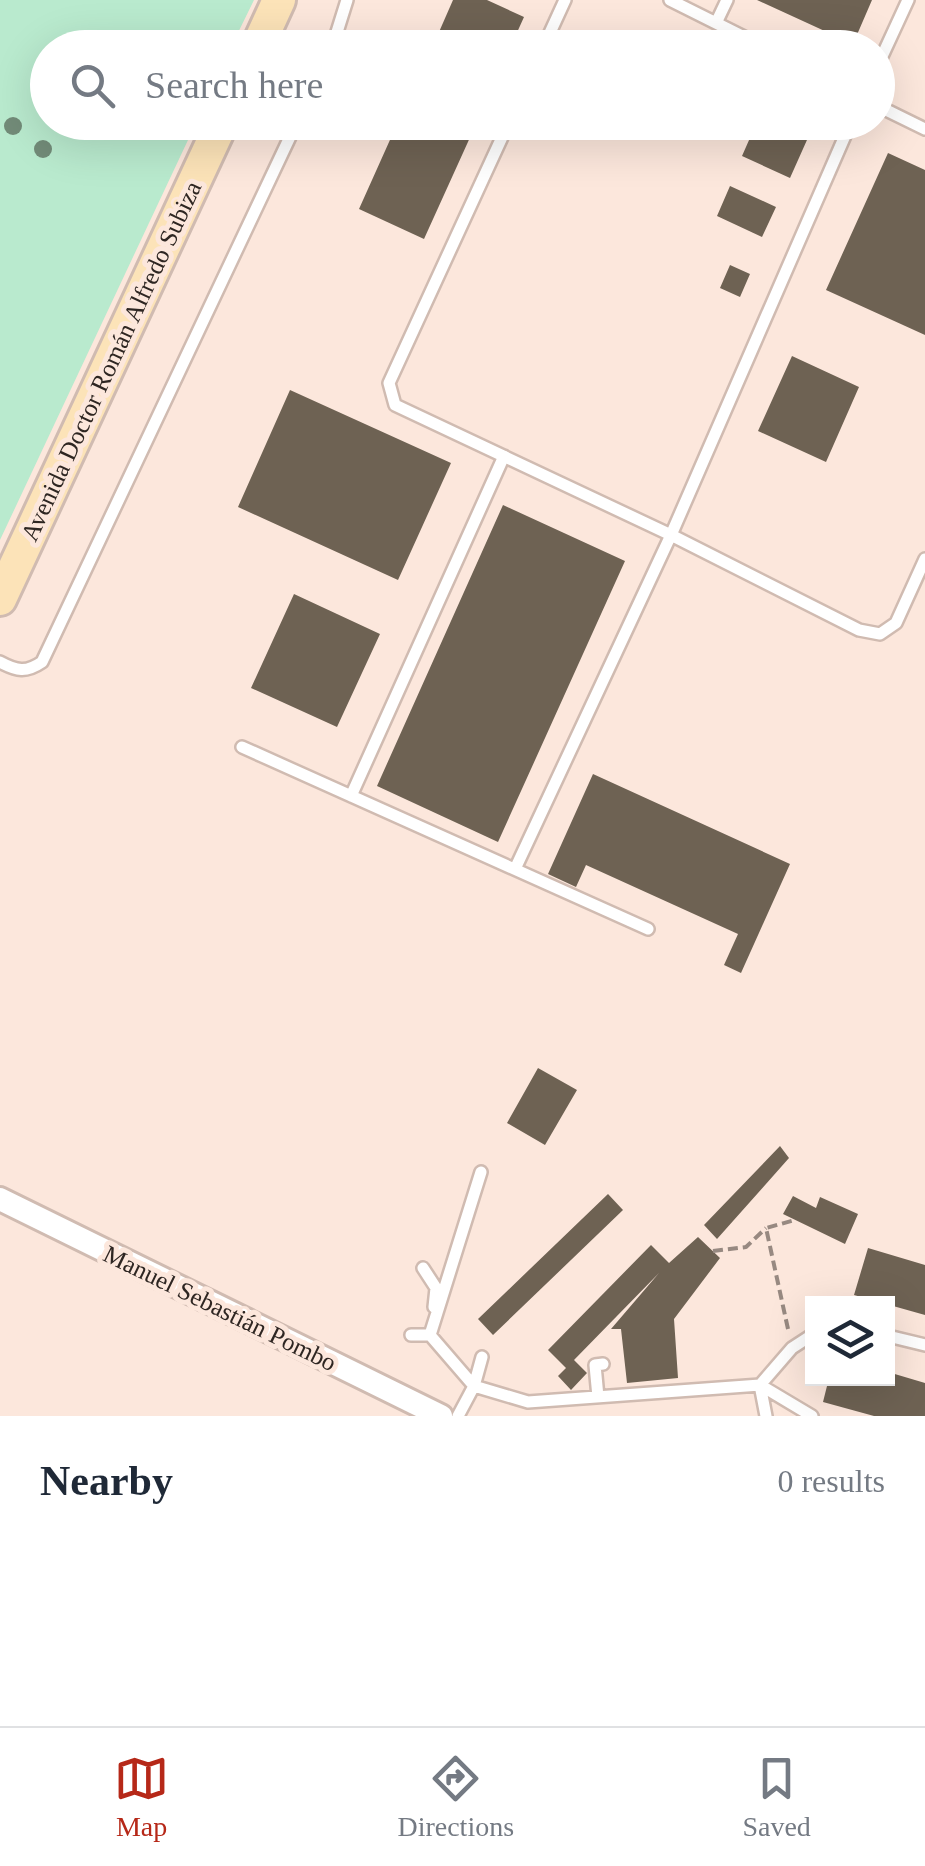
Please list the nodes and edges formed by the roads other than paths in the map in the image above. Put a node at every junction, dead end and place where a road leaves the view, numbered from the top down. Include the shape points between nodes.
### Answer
1 (279, 0) edge
2 (347, 0) edge
3 (565, 0) edge
4 (670, 0) edge
5 (727, 0) edge
6 (908, 0) edge
7 (717, 22) junction
8 (265, 30) edge
9 (338, 30) edge
10 (551, 30) edge
11 (732, 30) edge
12 (894, 30) edge
13 (895, 114) edge
14 (925, 129) edge
15 (214, 140) edge
16 (288, 140) edge
17 (500, 140) edge
18 (843, 140) edge
19 (504, 456) junction
20 (671, 535) junction
21 (925, 559) edge
22 (0, 600) edge
23 (0, 662) edge
24 (242, 747) dead end
25 (351, 796) junction
26 (515, 869) junction
27 (648, 929) dead end
28 (482, 1172) dead end
29 (0, 1200) edge
30 (423, 1268) dead end
31 (411, 1335) dead end
32 (430, 1335) junction
33 (895, 1338) edge
34 (805, 1340) edge
35 (925, 1345) edge
36 (482, 1356) dead end
37 (603, 1364) dead end
38 (760, 1385) junction
39 (474, 1386) junction
40 (598, 1397) junction
41 (441, 1416) edge
42 (458, 1416) edge
43 (766, 1416) edge
44 (812, 1416) edge

1 - 8 main road
2 - 9 lane
3 - 10 lane
4 - 7 lane
5 - 7 lane
6 - 12 lane
7 - 11 lane
13 - 14 lane
15 - 22 main road, Avenida Doctor Román Alfredo Subiza
16 - 23 lane via 42,662 18,671
17 - 19 lane via 389,383 395,406
18 - 20 lane
19 - 20 lane
19 - 25 lane
20 - 21 lane via 859,630 880,634 896,623
20 - 26 lane
24 - 25 lane
25 - 26 lane
26 - 27 lane
28 - 32 lane
29 - 41 street, Manuel Sebastián Pombo
30 - 32 lane via 436,1288
31 - 32 lane
32 - 39 lane
33 - 35 lane
34 - 38 lane
36 - 39 lane
37 - 40 lane via 594,1365
38 - 40 lane
38 - 43 lane
38 - 44 lane
39 - 40 lane via 528,1402
39 - 42 lane

